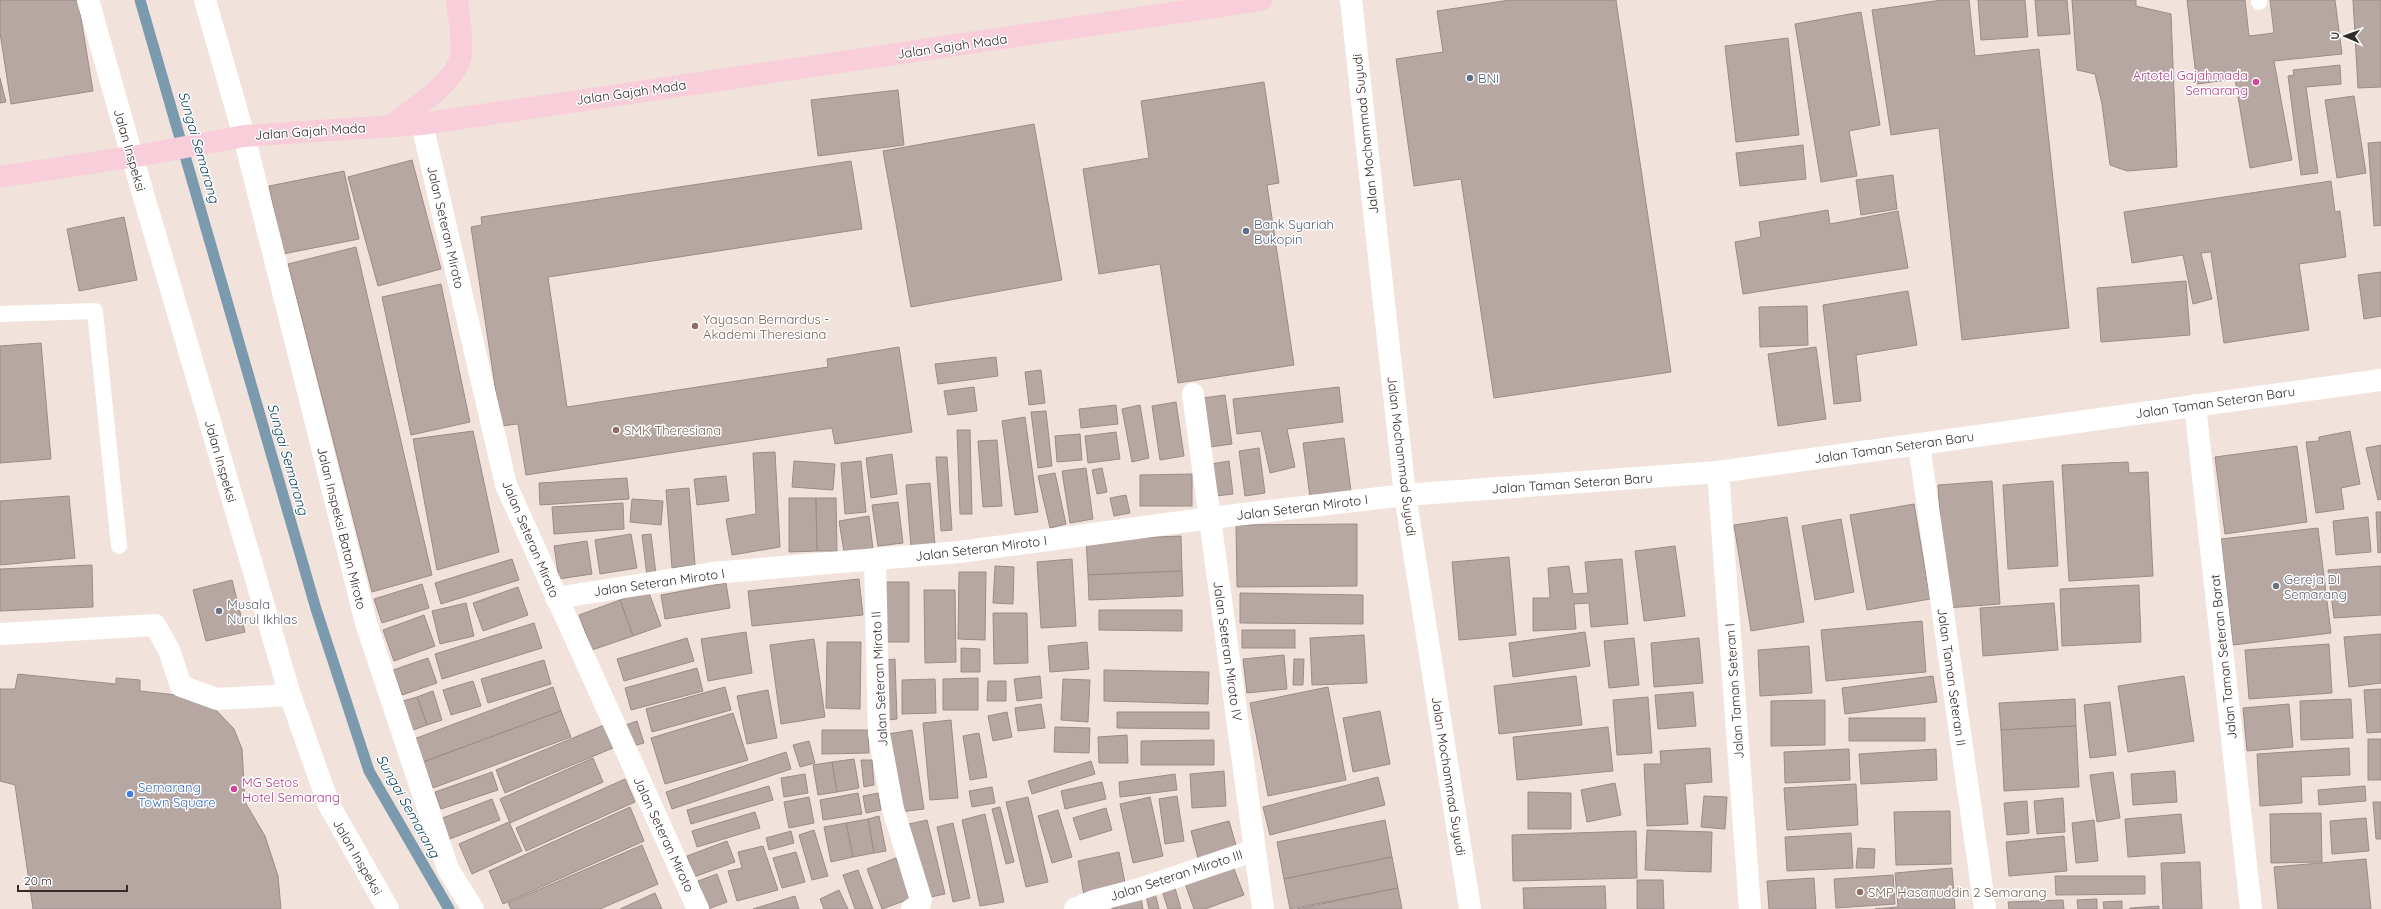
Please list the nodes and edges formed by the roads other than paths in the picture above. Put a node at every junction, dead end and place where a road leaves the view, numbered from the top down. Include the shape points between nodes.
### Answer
1 (88, 0) edge
2 (206, 0) edge
3 (457, 0) edge
4 (1261, 0) edge
5 (1351, 0) edge
6 (1212, 4) edge
7 (422, 124) junction
8 (391, 126) junction
9 (241, 136) junction
10 (137, 155) junction
11 (0, 177) edge
12 (0, 314) edge
13 (2381, 380) edge
14 (1193, 394) dead end
15 (2195, 405) junction
16 (1920, 444) junction
17 (1718, 472) junction
18 (1405, 495) junction
19 (1210, 518) junction
20 (119, 546) dead end
21 (875, 560) junction
22 (556, 598) junction
23 (0, 634) edge
24 (290, 695) junction
25 (1255, 850) junction
26 (388, 909) edge
27 (473, 909) edge
28 (698, 909) edge
29 (912, 909) edge
30 (1075, 909) edge
31 (1263, 909) edge
32 (1470, 909) edge
33 (1750, 909) edge
34 (1985, 909) edge
35 (2251, 909) edge

1 - 10 street, Jalan Inspeksi
2 - 9 street, Jalan Inspeksi Batan Miroto
3 - 8 main road via 461,56 456,70 441,86
4 - 6 main road, Jalan Gajah Mada
5 - 18 street, Jalan Mochammad Suyudi
6 - 7 main road, Jalan Gajah Mada
7 - 8 main road, Jalan Gajah Mada
7 - 22 street, Jalan Seteran Miroto via 506,486
8 - 9 main road, Jalan Gajah Mada
9 - 10 main road, Jalan Gajah Mada
9 - 27 street, Jalan Inspeksi Batan Miroto via 366,623 448,869
10 - 11 main road, Jalan Gajah Mada
10 - 24 street, Jalan Inspeksi
12 - 20 lane via 95,311
13 - 15 street, Jalan Taman Seteran Baru
14 - 19 street, Jalan Seteran Miroto IV
15 - 16 street, Jalan Taman Seteran Baru
15 - 35 street, Jalan Taman Seteran Barat
16 - 17 street, Jalan Taman Seteran Baru
16 - 34 street, Jalan Taman Seteran II
17 - 18 street, Jalan Taman Seteran Baru
17 - 33 street, Jalan Taman Seteran I
18 - 19 street, Jalan Seteran Miroto I
18 - 32 street, Jalan Mochammad Suyudi
19 - 21 street, Jalan Seteran Miroto I via 960,552
19 - 25 street, Jalan Seteran Miroto IV
21 - 22 street, Jalan Seteran Miroto I via 714,573
21 - 29 street, Jalan Seteran Miroto II via 879,734 893,809 921,900 919,905
22 - 28 street, Jalan Seteran Miroto
23 - 24 street via 155,625 169,650 182,686 217,699
24 - 26 street, Jalan Inspeksi via 329,805
25 - 30 street, Jalan Seteran Miroto III via 1140,889 1094,900
25 - 31 street, Jalan Seteran Miroto IV

